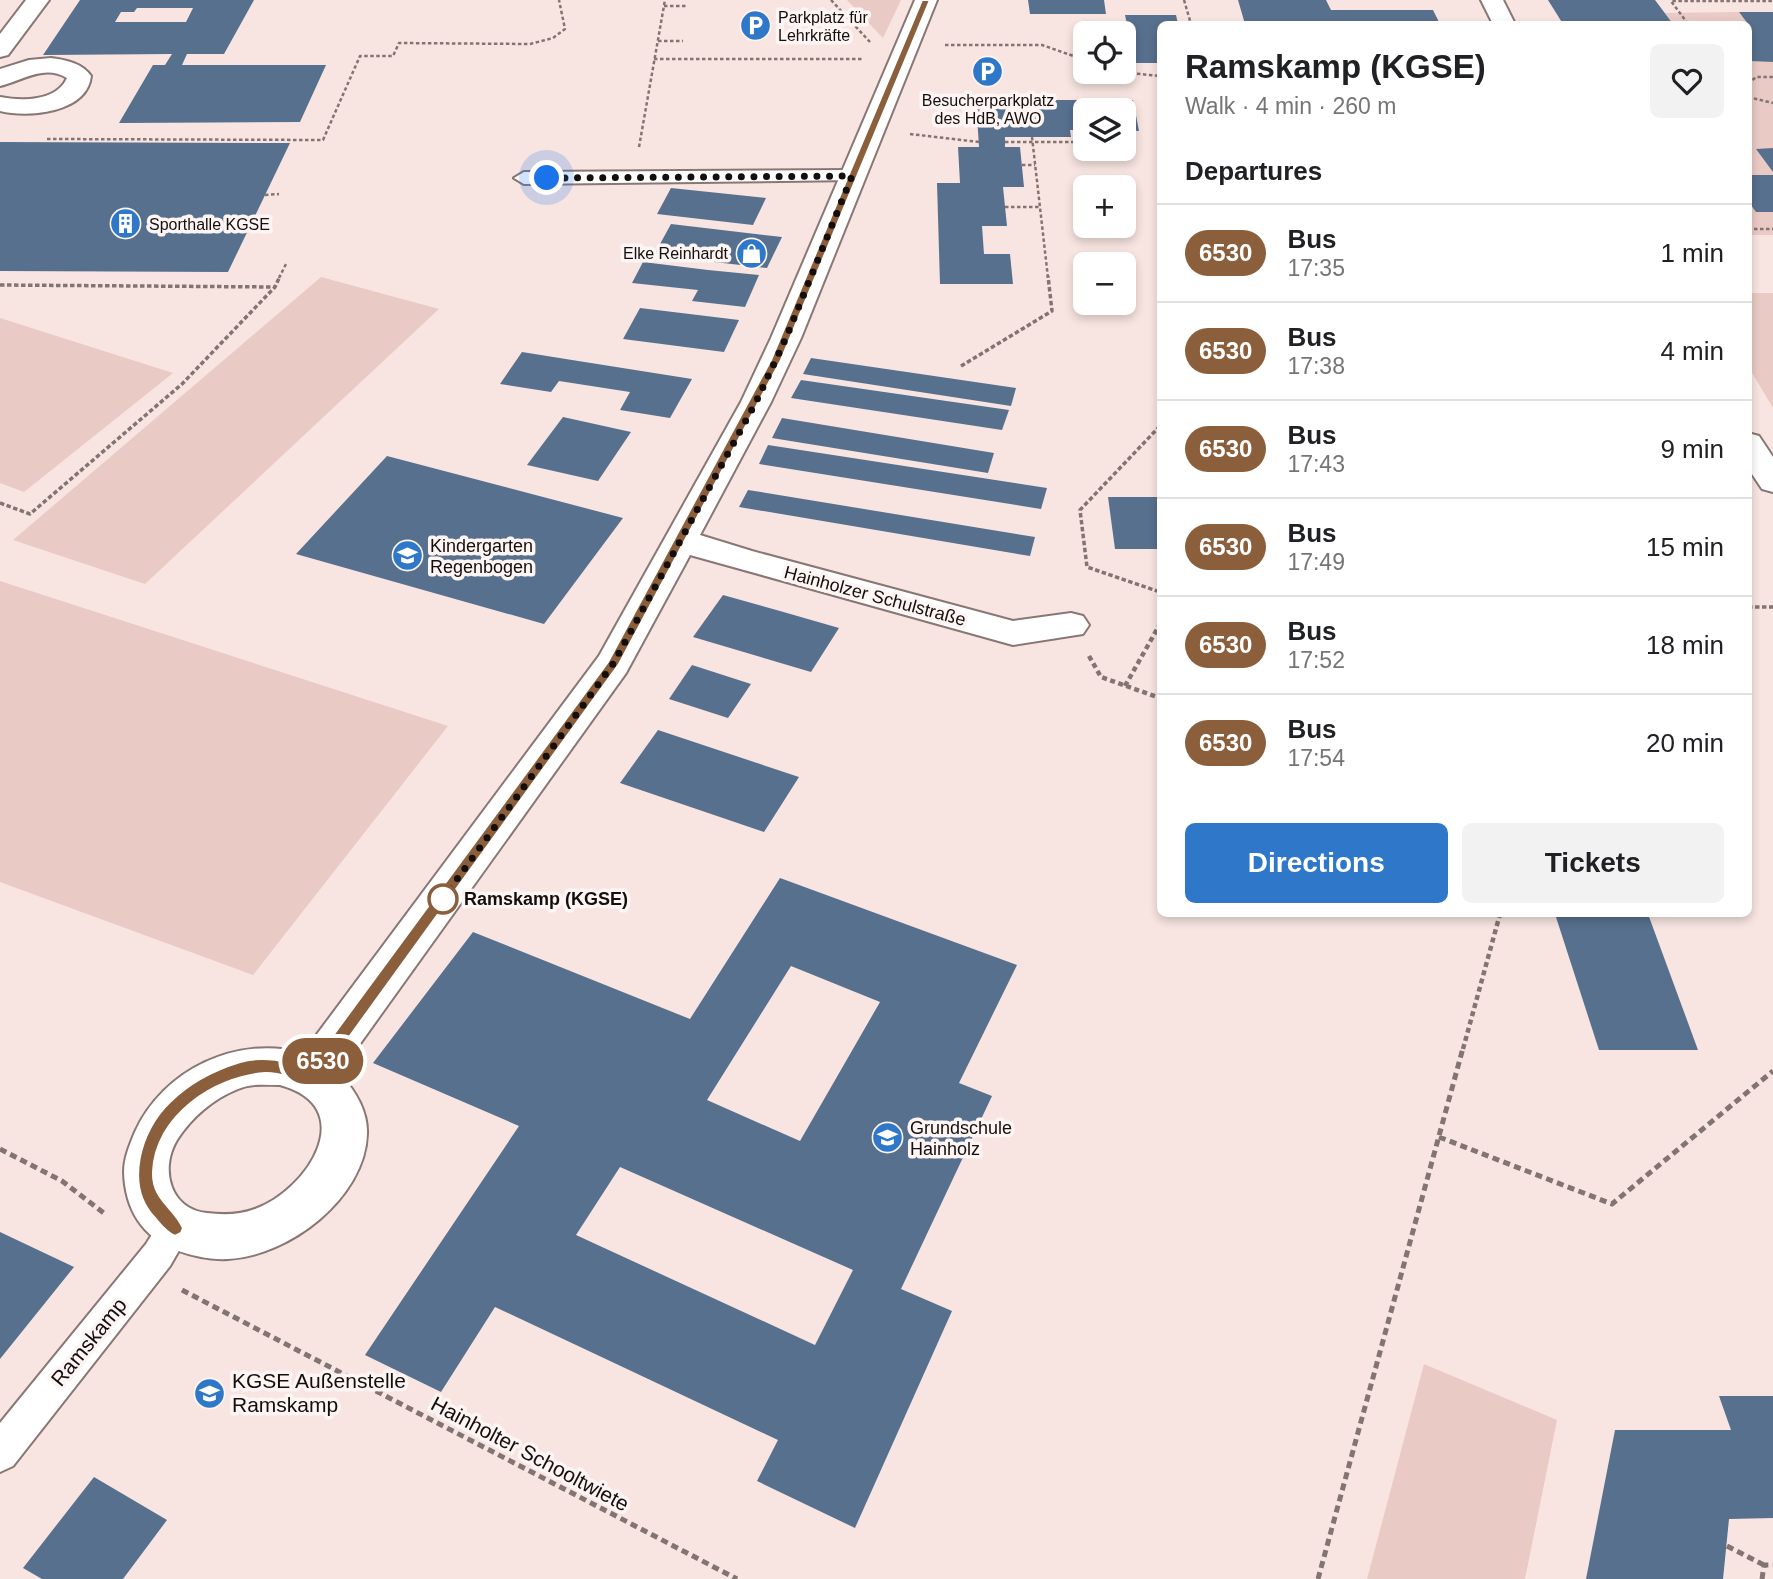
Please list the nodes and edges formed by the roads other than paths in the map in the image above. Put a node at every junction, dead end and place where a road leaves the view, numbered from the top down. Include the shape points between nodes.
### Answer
1 (38, 0) edge
2 (926, 0) edge
3 (1492, 0) edge
4 (1502, 21) edge
5 (0, 50) edge
6 (3, 74) edge
7 (0, 104) edge
8 (852, 176) junction
9 (524, 178) dead end
10 (1752, 449) edge
11 (1773, 482) edge
12 (681, 540) junction
13 (1071, 625) road end
14 (312, 1075) junction
15 (167, 1241) junction
16 (0, 1453) edge

1 - 5 street
2 - 8 street
3 - 4 street
6 - 7 street via 59,66 79,76 71,93 46,104
8 - 9 lane
8 - 12 street via 756,402
10 - 11 street
12 - 13 street, Hainholzer Schulstraße via 1013,633
12 - 14 street via 613,664
14 - 15 street via 280,1066 243,1068 206,1083 174,1108 153,1139 145,1173
14 - 15 street via 335,1096 345,1125 340,1159 320,1192 289,1219 250,1236
15 - 16 lane, Ramskamp

